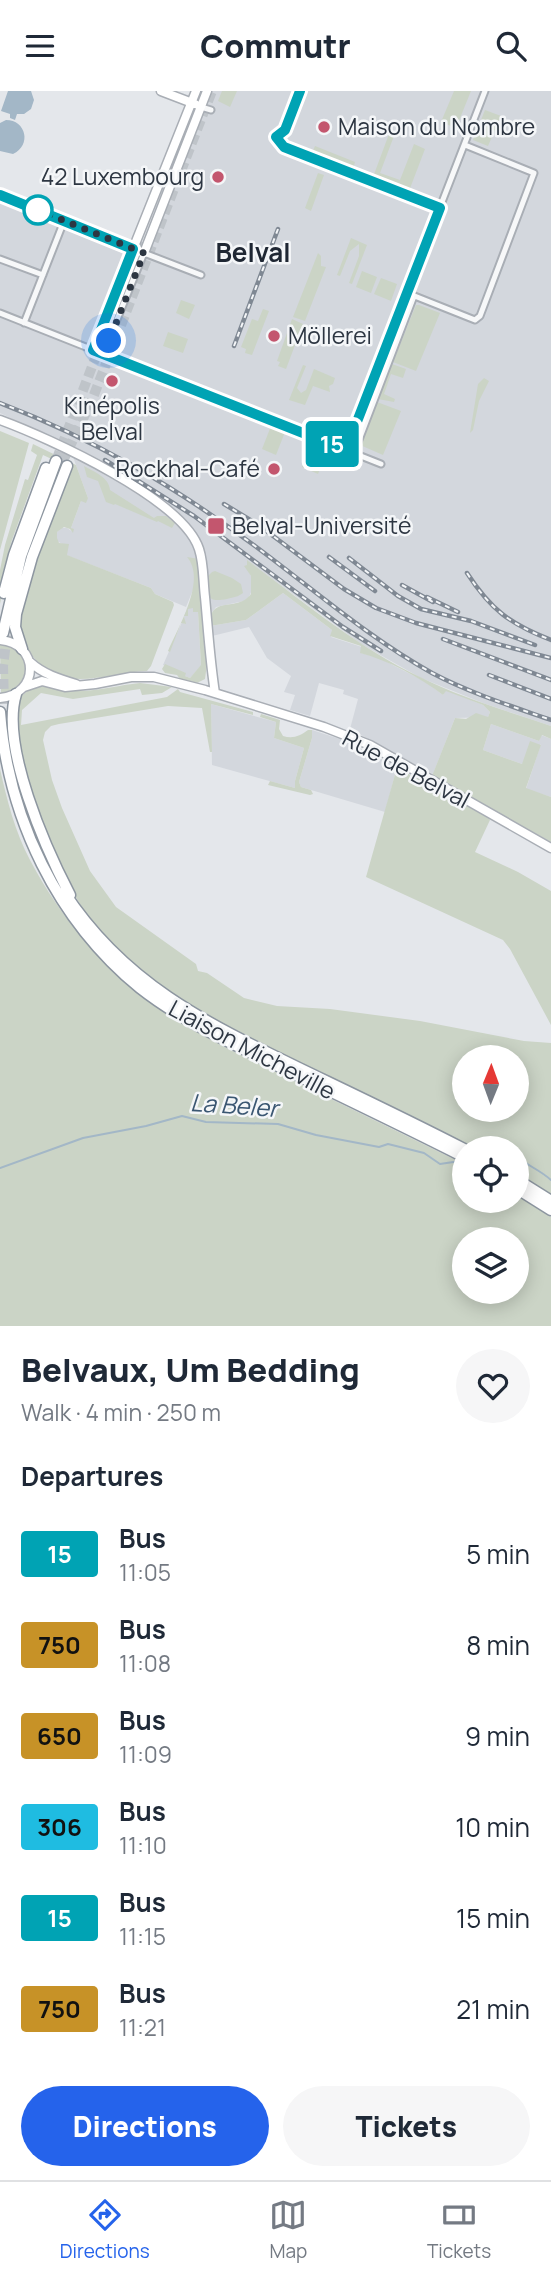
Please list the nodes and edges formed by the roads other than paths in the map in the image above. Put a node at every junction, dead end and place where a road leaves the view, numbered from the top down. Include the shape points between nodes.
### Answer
1 (161, 91) edge
2 (196, 91) edge
3 (207, 91) edge
4 (485, 91) edge
5 (191, 103) junction
6 (201, 107) junction
7 (211, 110) dead end
8 (465, 145) junction
9 (0, 195) edge
10 (409, 196) dead end
11 (440, 208) junction
12 (64, 221) junction
13 (133, 249) junction
14 (144, 253) junction
15 (0, 258) edge
16 (43, 275) junction
17 (201, 275) dead end
18 (407, 293) junction
19 (414, 296) junction
20 (0, 313) edge
21 (24, 323) junction
22 (93, 350) junction
23 (103, 354) junction
24 (0, 420) edge
25 (346, 450) junction
26 (354, 453) junction
27 (59, 462) junction
28 (381, 464) dead end
29 (0, 613) edge
30 (3, 635) edge
31 (22, 649) junction
32 (209, 660) junction
33 (30, 662) junction
34 (207, 679) junction
35 (82, 685) junction
36 (191, 686) junction
37 (20, 690) junction
38 (205, 690) junction
39 (215, 693) junction
40 (1, 705) edge
41 (0, 760) edge
42 (551, 848) edge
43 (78, 917) junction
44 (452, 1149) edge
45 (529, 1187) edge
46 (529, 1196) edge
47 (551, 1201) edge
48 (551, 1210) edge

1 - 5 main road
2 - 5 main road
3 - 6 main road
4 - 8 street
5 - 6 main road
5 - 13 main road
6 - 7 street
6 - 14 main road
8 - 11 street
8 - 19 street via 534,173 480,316 475,320
9 - 12 main road
10 - 11 street
11 - 18 street
12 - 13 main road
12 - 16 street
13 - 14 main road
13 - 22 street
14 - 17 street
14 - 23 street
15 - 16 street
16 - 21 street
18 - 19 street
18 - 25 street
19 - 26 street
20 - 21 street
21 - 22 street
22 - 23 street
23 - 25 street
24 - 32 main road via 76,454 179,519 194,537 201,559
25 - 26 street
26 - 28 street
27 - 29 highway via 14,555
27 - 30 highway via 21,556
27 - 31 highway via 16,614
30 - 31 main road
31 - 33 main road
32 - 34 main road
32 - 39 main road
33 - 35 main road via 57,678
33 - 37 main road via 30,675
34 - 36 main road
34 - 38 main road
35 - 36 main road, Rue de Belval via 154,677
35 - 37 main road via 65,687 42,681
36 - 38 main road, Rue de Belval
37 - 40 main road
37 - 43 highway via 11,705 24,791
38 - 39 main road, Rue de Belval
39 - 42 main road, Rue de Belval via 370,745
40 - 43 highway, Liaison Micheville via 8,767 22,821 38,859
41 - 43 highway via 11,806 32,859 58,901
43 - 44 highway, Liaison Micheville via 121,970 189,1021
45 - 47 highway
46 - 48 highway

